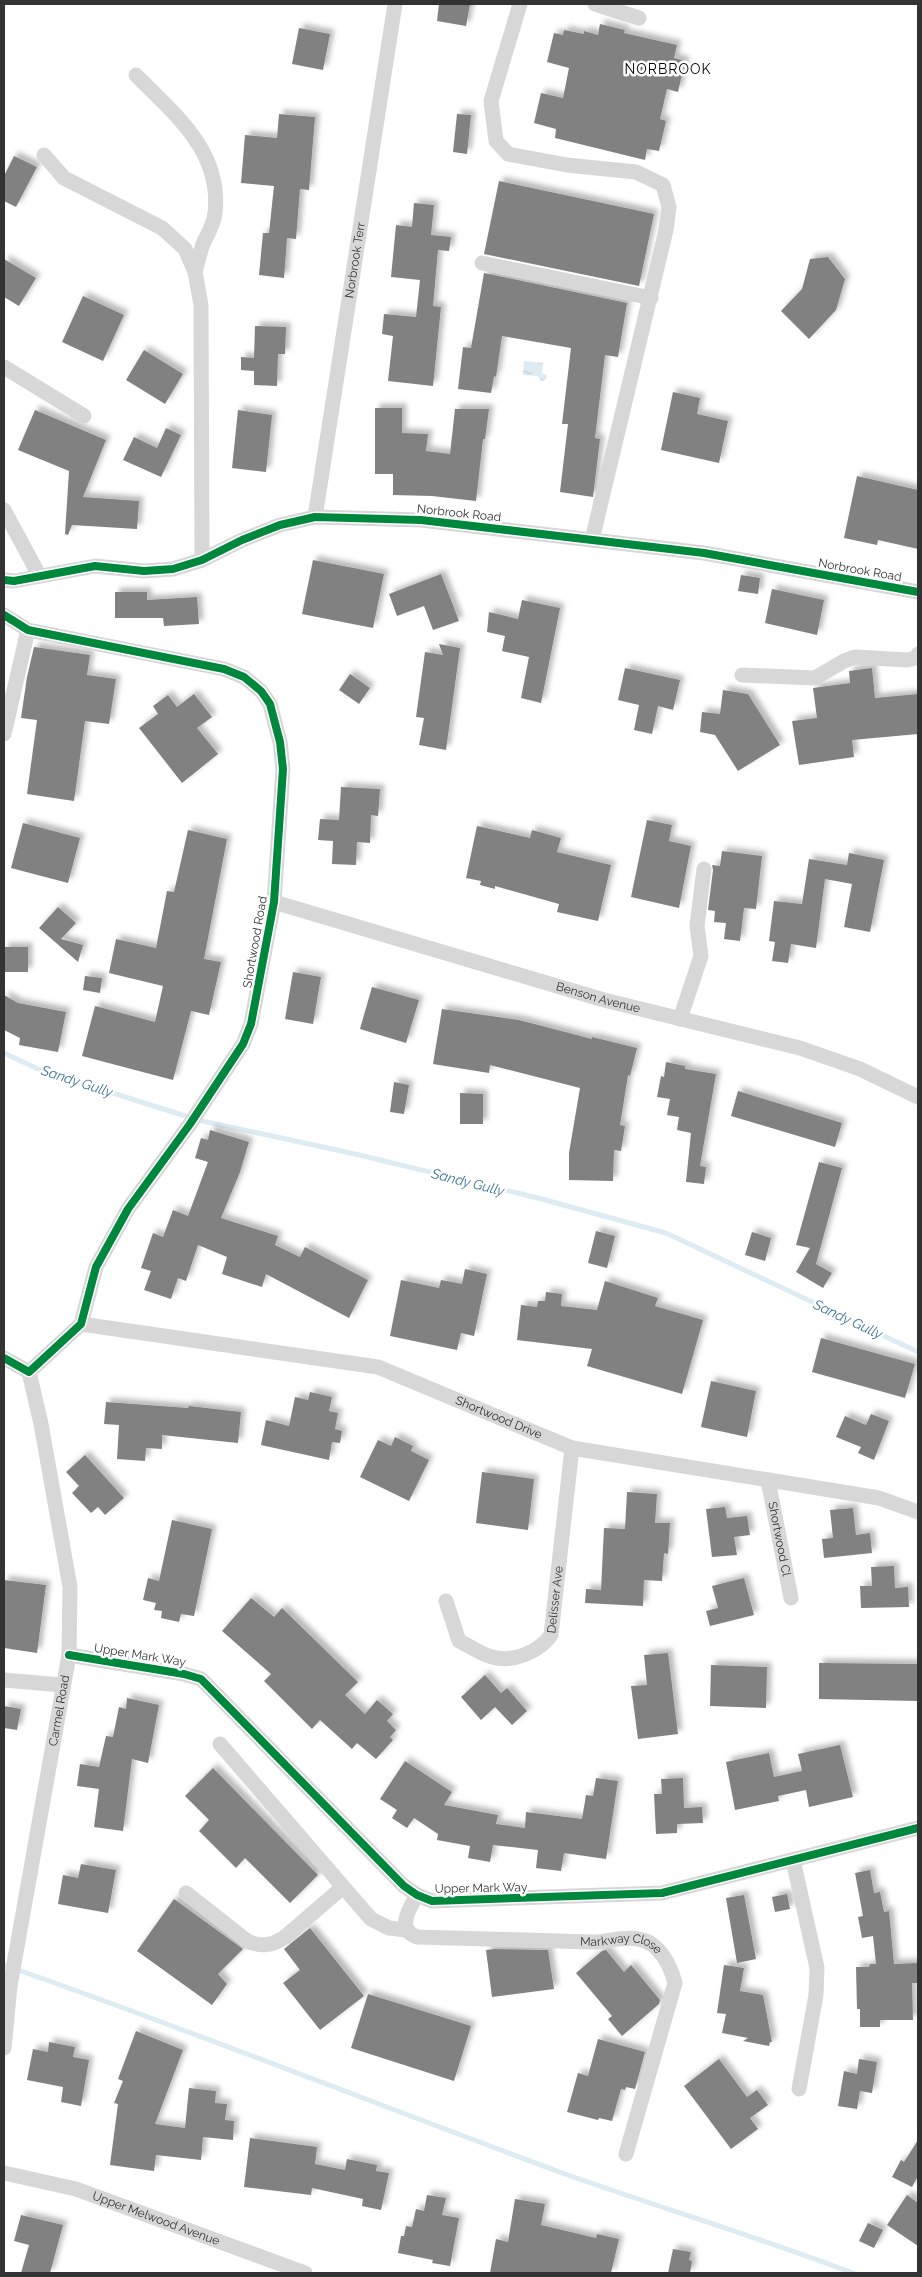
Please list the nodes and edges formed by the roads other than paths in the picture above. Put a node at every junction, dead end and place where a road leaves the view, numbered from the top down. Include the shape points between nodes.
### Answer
1 (395, 4) edge
2 (520, 4) edge
3 (595, 4) edge
4 (639, 18) dead end
5 (136, 75) dead end
6 (44, 155) dead end
7 (482, 263) dead end
8 (195, 272) junction
9 (651, 298) junction
10 (4, 367) edge
11 (84, 416) dead end
12 (4, 510) edge
13 (315, 517) junction
14 (592, 540) junction
15 (202, 560) junction
16 (39, 576) junction
17 (4, 580) edge
18 (918, 592) edge
19 (4, 615) edge
20 (28, 630) junction
21 (918, 654) edge
22 (742, 675) dead end
23 (4, 734) edge
24 (704, 869) dead end
25 (274, 902) junction
26 (680, 1019) junction
27 (918, 1097) edge
28 (81, 1324) junction
29 (4, 1358) edge
30 (29, 1372) junction
31 (572, 1448) junction
32 (768, 1480) junction
33 (918, 1512) edge
34 (791, 1598) dead end
35 (446, 1601) dead end
36 (69, 1655) junction
37 (4, 1680) edge
38 (62, 1685) junction
39 (220, 1744) dead end
40 (918, 1828) edge
41 (793, 1860) junction
42 (343, 1887) junction
43 (186, 1893) dead end
44 (417, 1895) junction
45 (406, 1930) junction
46 (4, 2048) edge
47 (799, 2089) dead end
48 (626, 2154) dead end
49 (4, 2173) edge
50 (304, 2273) edge

1 - 13 street, Norbrook Terr
2 - 9 street via 491,101 496,141 508,154 567,165 636,172 663,185 669,207
3 - 4 street
5 - 8 street via 177,117 210,162 215,187 215,214
6 - 8 street via 64,178 162,228 185,249
7 - 9 street
8 - 15 street via 201,306
9 - 14 street
10 - 11 street
12 - 16 street
13 - 14 street, Norbrook Road via 421,520
13 - 15 street, Norbrook Road via 242,540
14 - 18 street, Norbrook Road via 704,553
15 - 16 street, Norbrook Road via 173,570 95,566
16 - 17 street, Norbrook Road
19 - 20 street, Shortwood Road
20 - 23 street
20 - 25 street, Shortwood Road via 224,669 244,677 261,691 270,704 283,770
21 - 22 street via 916,658 907,660 855,658 815,678
24 - 26 street via 697,926 701,956
25 - 26 street, Benson Avenue via 604,1000
25 - 28 street, Shortwood Road via 251,1024 243,1044 128,1209 96,1268
26 - 27 street, Benson Avenue via 800,1048 860,1069
28 - 30 street
28 - 31 street, Shortwood Drive via 378,1367
29 - 30 street
30 - 36 street, Carmel Road via 70,1587
31 - 32 street, Shortwood Drive
31 - 35 street, Delisser Ave via 551,1635 544,1644 514,1658 492,1657 459,1641
32 - 33 street, Shortwood Drive via 879,1498
32 - 34 street, Shortwood Cl
36 - 38 street, Carmel Road
36 - 44 street, Upper Mark Way via 201,1678 404,1886
37 - 38 street
38 - 46 street, Carmel Road via 10,1986
39 - 42 street, Markway Close
40 - 41 street, Upper Mark Way
41 - 44 street, Upper Mark Way via 662,1893 448,1902 432,1901
41 - 47 street via 817,1968 816,1995
42 - 43 street via 285,1937 266,1946 247,1941
42 - 45 street, Markway Close via 371,1919 380,1925
44 - 45 street via 405,1917
45 - 48 street, Markway Close via 417,1937 601,1942 638,1939 664,1955 675,1983
49 - 50 street, Upper Melwood Avenue via 76,2189

